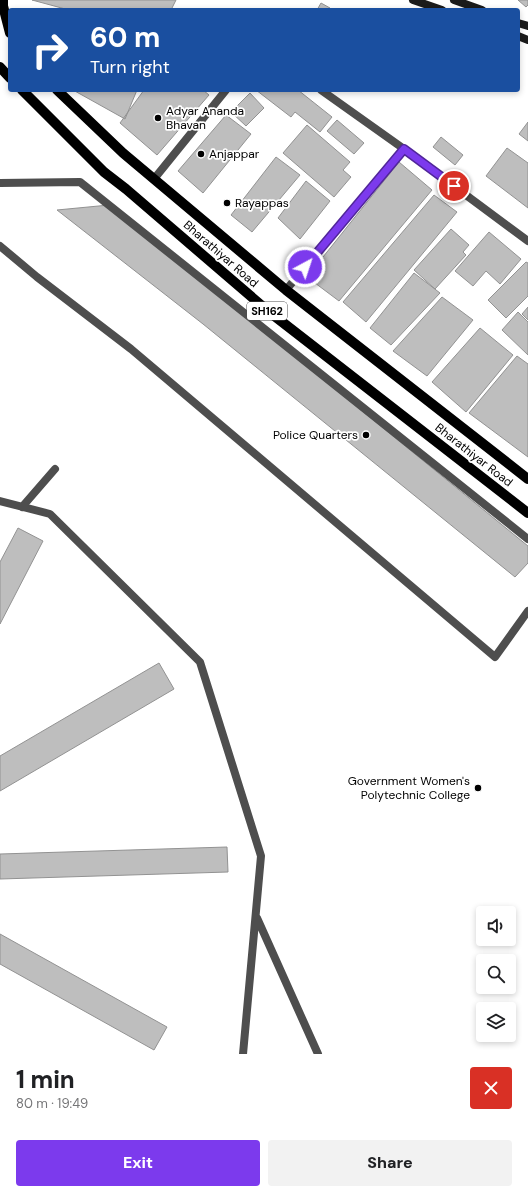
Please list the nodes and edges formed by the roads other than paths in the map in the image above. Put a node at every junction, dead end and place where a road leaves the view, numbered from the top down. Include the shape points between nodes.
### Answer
1 (3, 0) edge
2 (413, 0) edge
3 (454, 0) edge
4 (436, 8) edge
5 (476, 8) edge
6 (8, 25) edge
7 (0, 67) edge
8 (8, 76) edge
9 (24, 92) edge
10 (59, 92) edge
11 (224, 92) edge
12 (324, 92) edge
13 (404, 149) junction
14 (154, 179) junction
15 (0, 183) edge
16 (528, 241) edge
17 (0, 246) edge
18 (286, 290) junction
19 (55, 469) dead end
20 (528, 479) edge
21 (0, 501) edge
22 (22, 507) junction
23 (528, 513) edge
24 (528, 539) edge
25 (528, 611) edge
26 (256, 916) junction
27 (243, 1054) edge
28 (318, 1054) edge

1 - 6 main road
2 - 4 street
3 - 5 street
7 - 8 main road
9 - 23 main road, Bharathiyar Road / SH162 via 104,172 268,311
10 - 14 main road, Bharathiyar Road / SH162
11 - 14 street
12 - 13 street
13 - 16 street
13 - 18 street
14 - 18 main road, Bharathiyar Road / SH162
15 - 24 street via 80,182
17 - 25 street via 131,349 495,657
18 - 20 main road, Bharathiyar Road / SH162
19 - 22 street
21 - 22 street
22 - 26 street via 50,514 200,662 262,856
26 - 27 street
26 - 28 street

